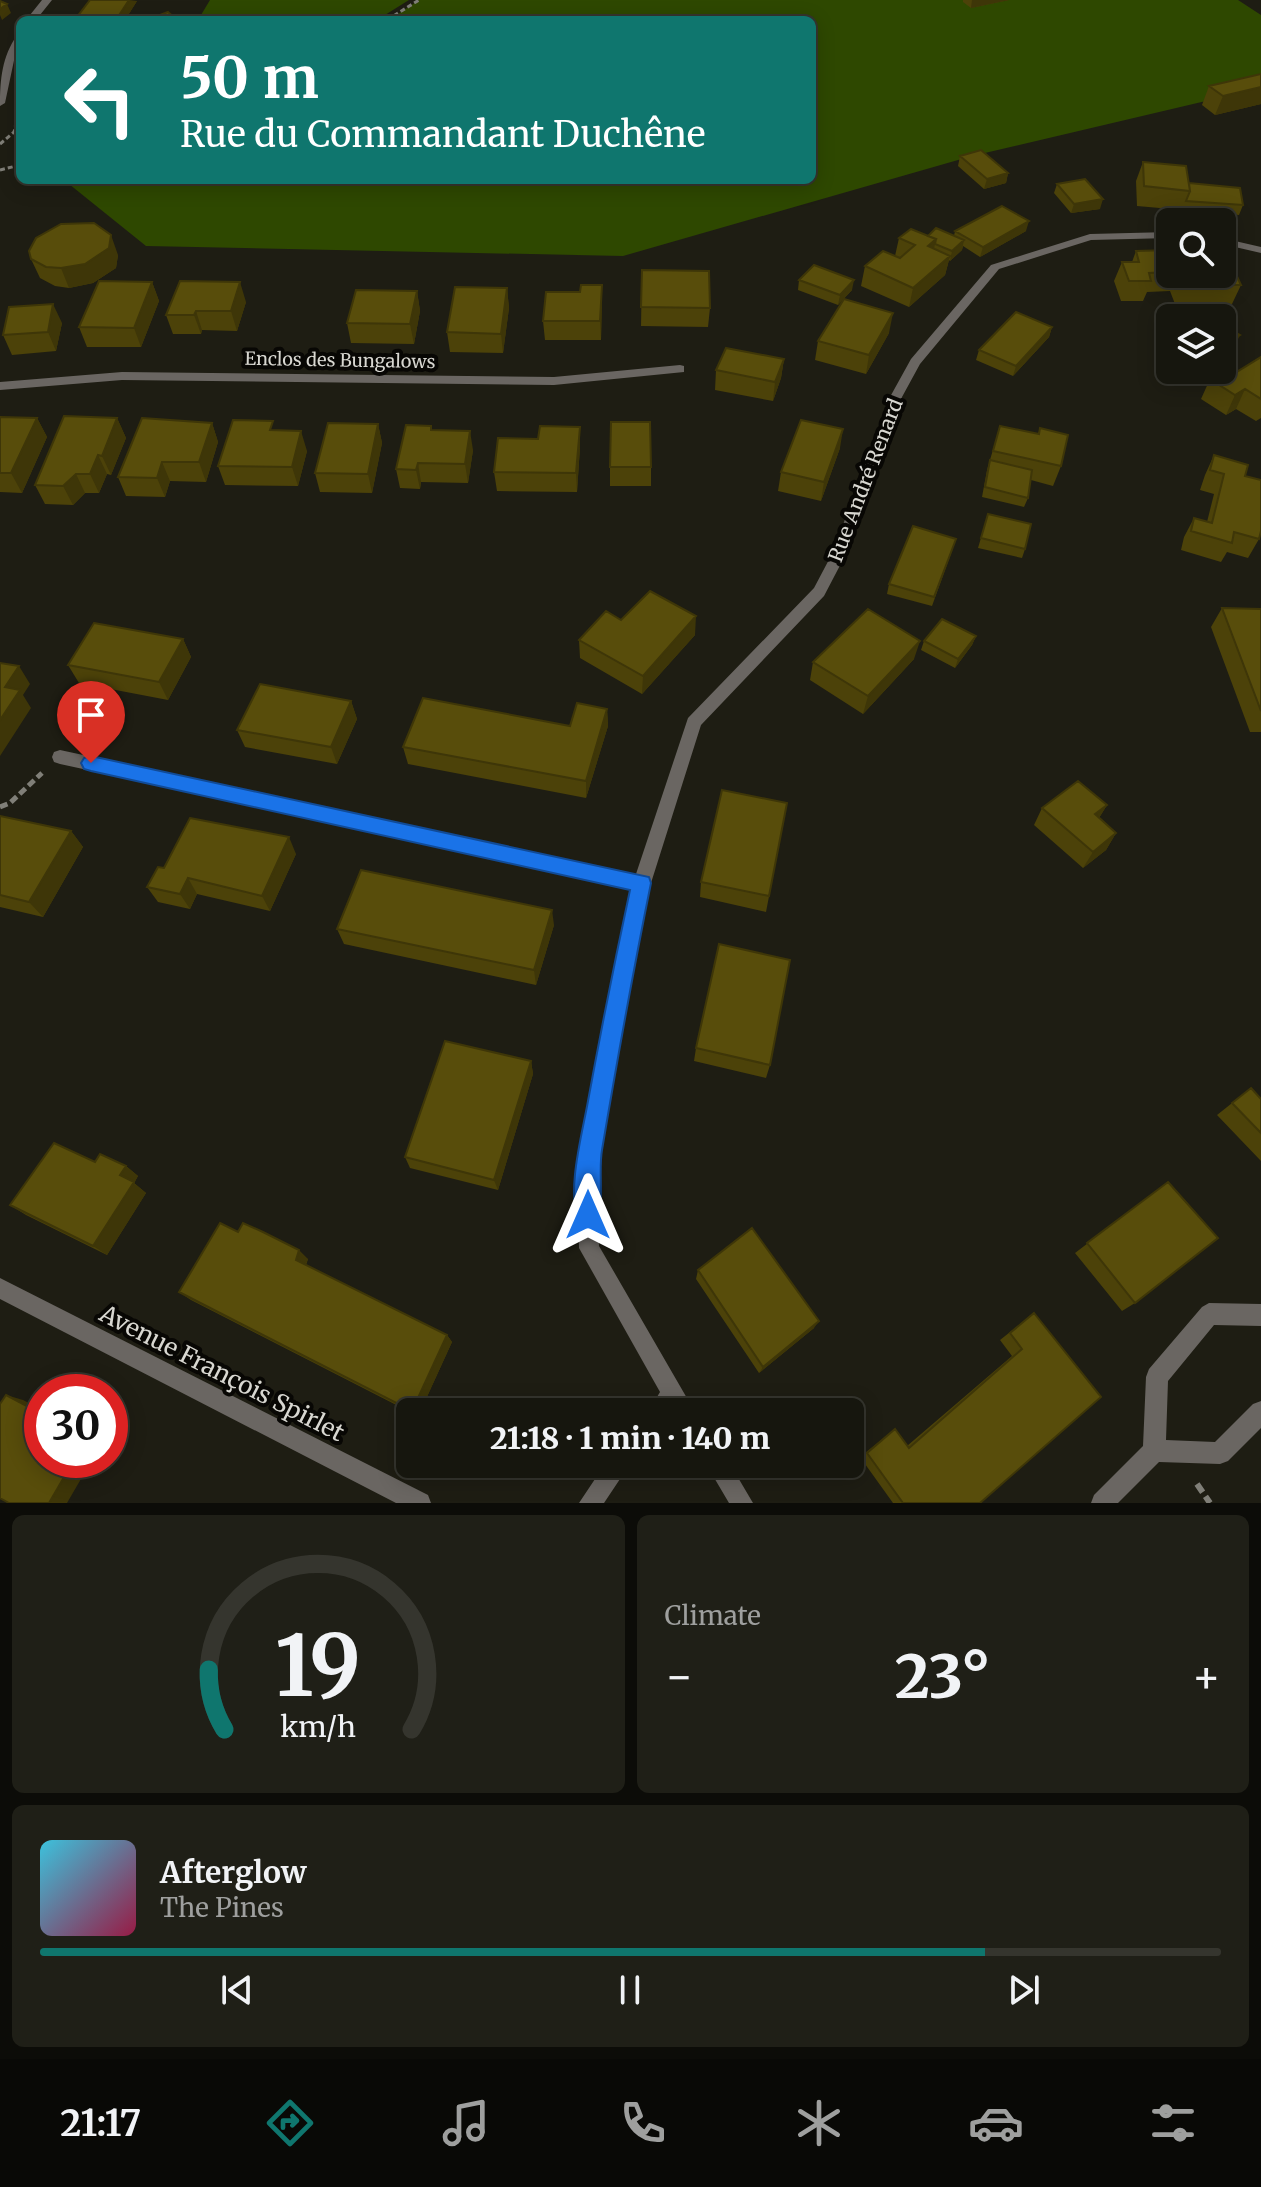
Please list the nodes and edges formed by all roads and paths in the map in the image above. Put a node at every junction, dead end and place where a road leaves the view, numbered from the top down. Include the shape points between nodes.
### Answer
1 (47, 0) edge
2 (419, 0) edge
3 (34, 16) edge
4 (393, 16) edge
5 (16, 43) edge
6 (0, 103) edge
7 (1156, 235) edge
8 (1236, 244) edge
9 (1261, 250) edge
10 (680, 369) dead end
11 (0, 386) edge
12 (60, 757) joint
13 (0, 807) edge
14 (642, 883) junction
15 (0, 1288) edge
16 (1261, 1315) edge
17 (667, 1398) edge
18 (1261, 1412) edge
19 (1154, 1451) junction
20 (609, 1478) edge
21 (726, 1478) edge
22 (420, 1503) edge
23 (590, 1503) edge
24 (742, 1503) edge
25 (1102, 1503) edge

1 - 3 street
2 - 4 path
5 - 6 street
7 - 14 street, Rue André Renard via 1090,237 995,267 915,362 896,397 840,552 819,592 694,722
8 - 9 street
10 - 11 street, Enclos des Bungalows via 554,381 122,376
12 - 13 path
12 - 14 street
14 - 17 street, Rue André Renard via 587,1169 589,1248
15 - 22 street, Avenue François Spirlet
16 - 19 street via 1209,1314 1157,1377
18 - 19 street via 1220,1453
19 - 25 street
20 - 23 street
21 - 24 street

